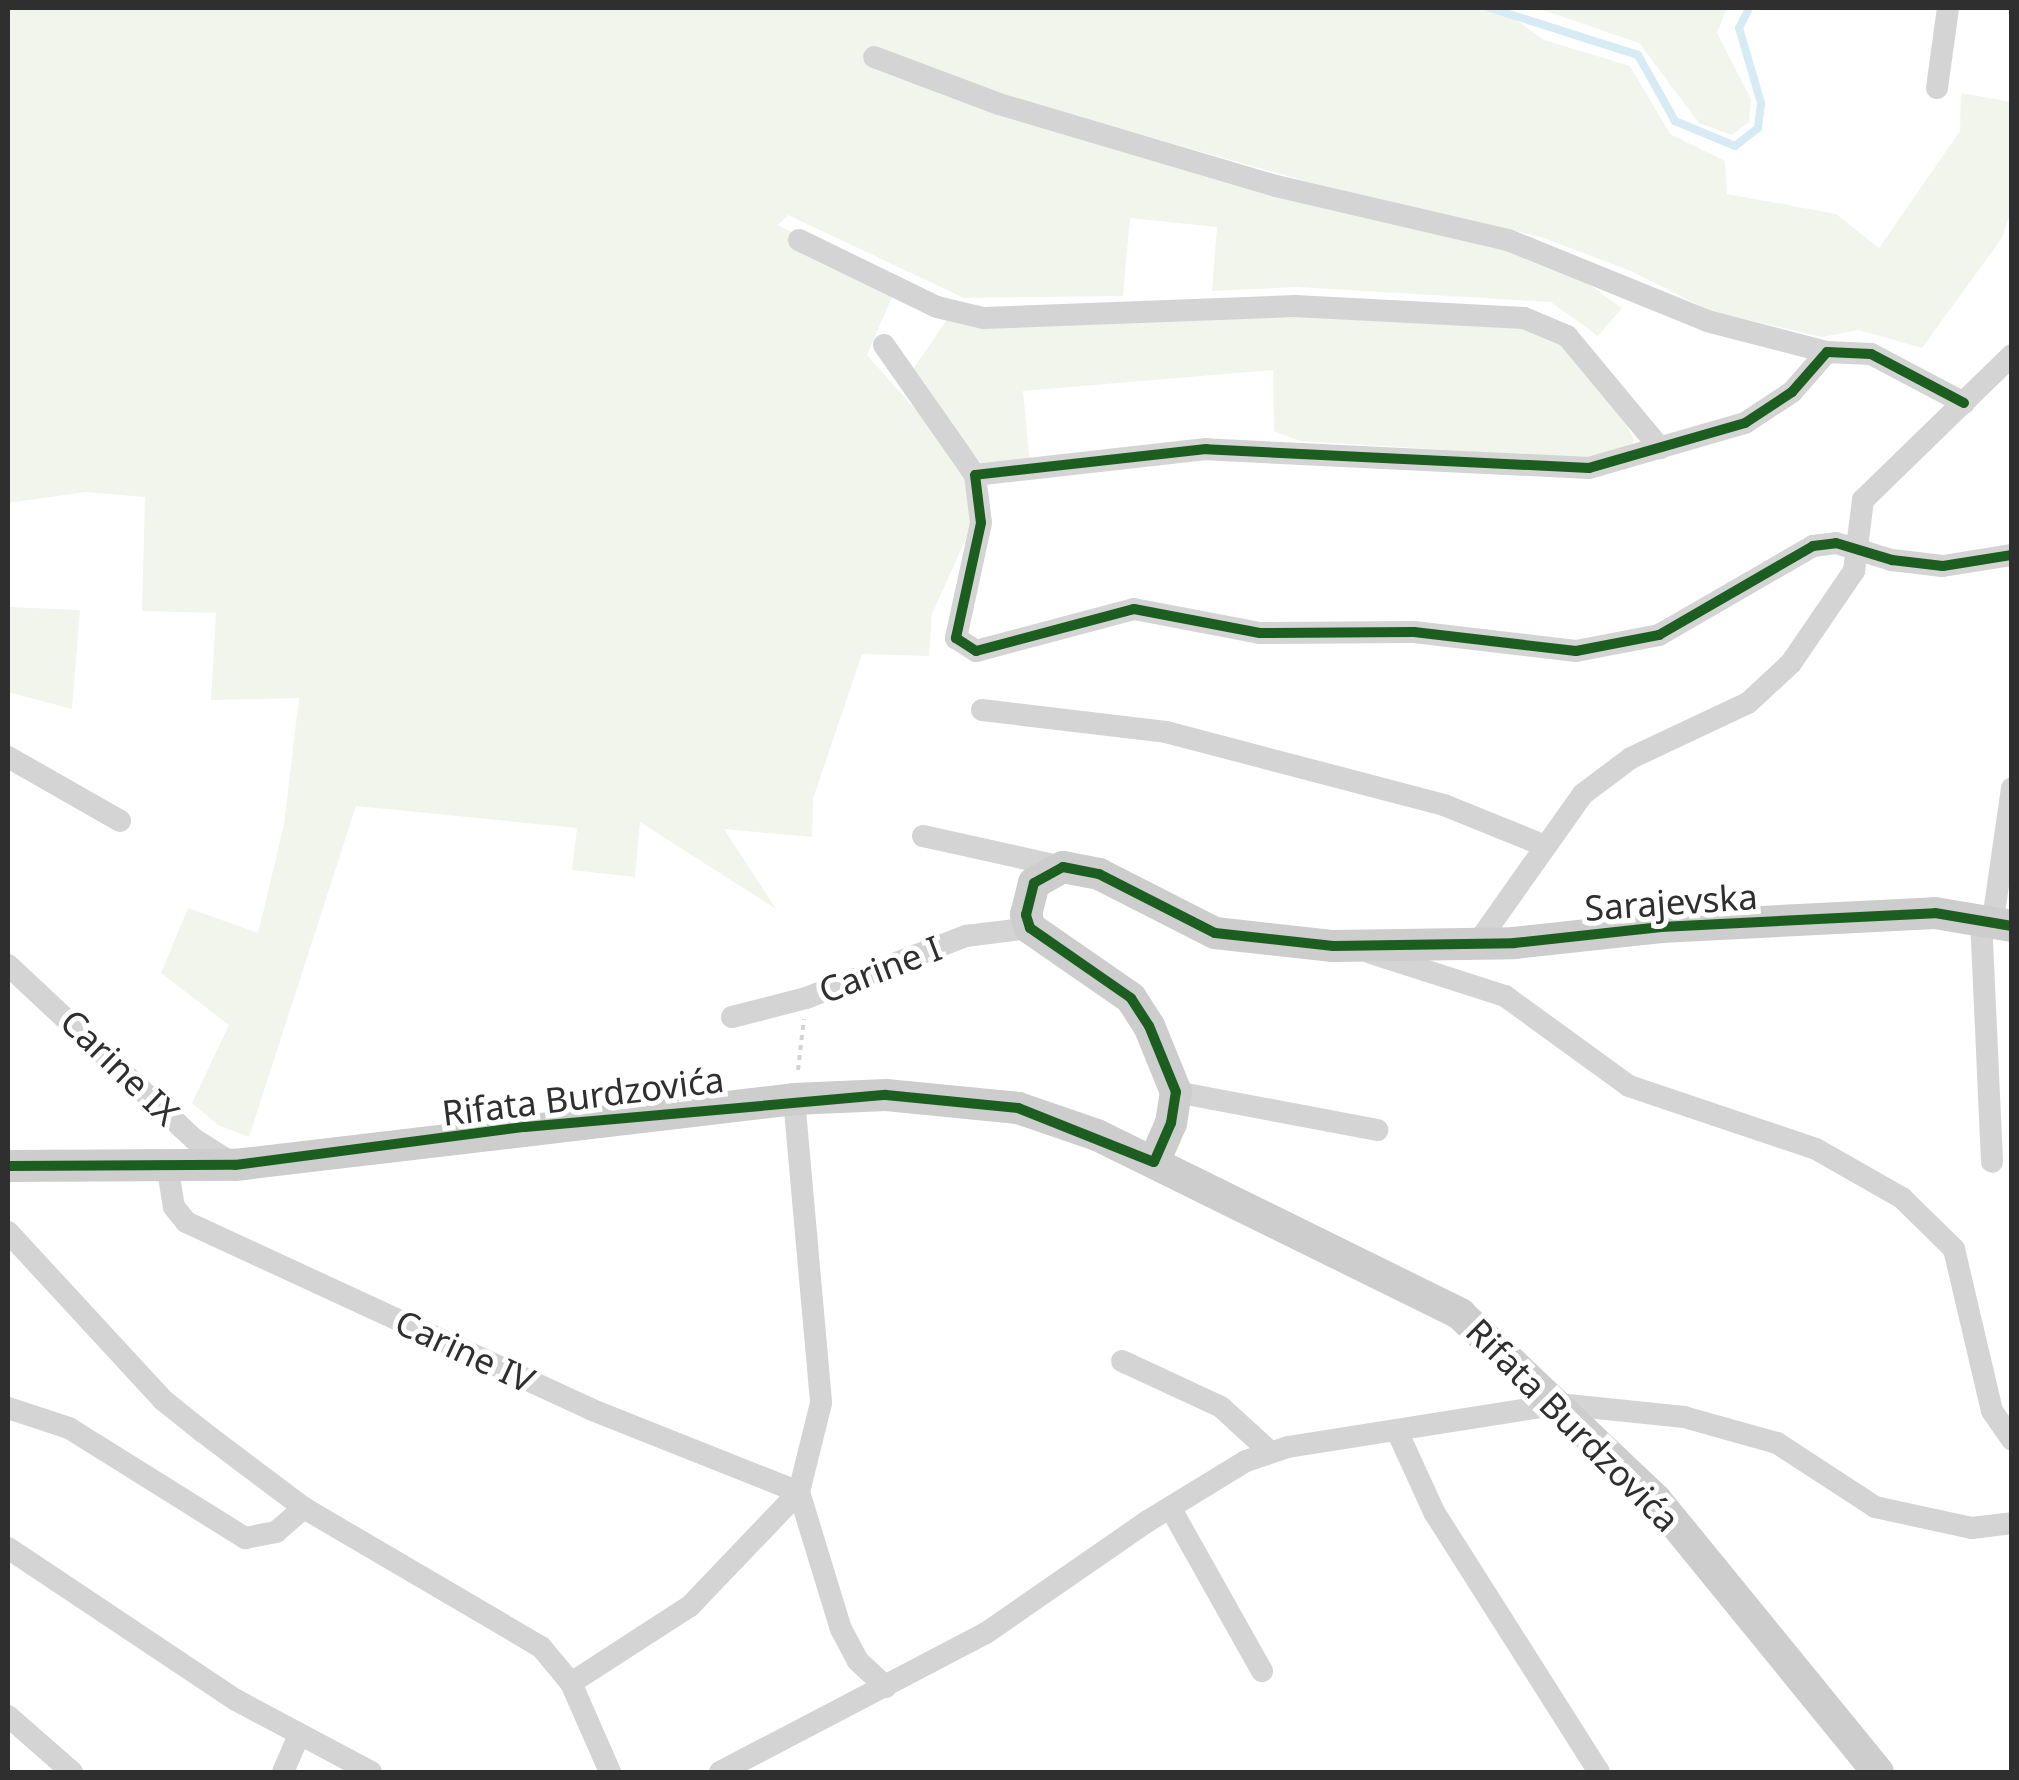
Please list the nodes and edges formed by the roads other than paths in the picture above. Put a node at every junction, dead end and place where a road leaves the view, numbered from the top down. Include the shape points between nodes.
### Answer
1 (1948, 8) edge
2 (874, 58) dead end
3 (1937, 88) dead end
4 (798, 240) dead end
5 (884, 344) dead end
6 (1827, 352) junction
7 (2012, 355) edge
8 (1964, 403) junction
9 (1660, 448) junction
10 (975, 475) junction
11 (1859, 548) junction
12 (2012, 555) edge
13 (982, 710) dead end
14 (8, 756) edge
15 (2012, 788) edge
16 (120, 822) dead end
17 (924, 836) dead end
18 (1542, 845) junction
19 (1063, 866) junction
20 (1995, 922) edge
21 (1030, 928) junction
22 (1476, 944) junction
23 (1333, 946) junction
24 (8, 965) edge
25 (732, 1017) dead end
26 (1176, 1092) junction
27 (794, 1099) junction
28 (1377, 1130) dead end
29 (1154, 1162) junction
30 (1992, 1162) dead end
31 (235, 1165) junction
32 (8, 1166) edge
33 (168, 1170) junction
34 (8, 1232) edge
35 (1122, 1361) dead end
36 (1558, 1404) junction
37 (8, 1408) edge
38 (1397, 1431) junction
39 (2012, 1440) edge
40 (1269, 1451) junction
41 (799, 1492) junction
42 (304, 1508) junction
43 (1172, 1509) junction
44 (2012, 1523) edge
45 (8, 1548) edge
46 (1262, 1671) dead end
47 (571, 1684) junction
48 (886, 1687) junction
49 (8, 1716) edge
50 (300, 1735) junction
51 (72, 1772) edge
52 (283, 1772) edge
53 (371, 1772) edge
54 (610, 1772) edge
55 (720, 1772) edge
56 (1599, 1772) edge
57 (1878, 1772) edge

1 - 3 street
2 - 6 street via 999,104 1257,180 1508,240 1706,321
4 - 9 street via 937,306 983,318 1295,306 1538,322 1567,336
5 - 10 street
6 - 8 street via 1871,354
6 - 9 street via 1792,392 1745,423
7 - 8 street
8 - 11 street via 1862,500
9 - 10 street via 1588,468 1206,448
10 - 11 street via 981,523 956,638 976,652 1134,609 1260,633 1414,632 1576,651 1659,635 1813,546
11 - 12 street via 1944,566
11 - 18 street via 1826,621 1791,663 1748,703 1631,758 1582,794
13 - 18 street via 1166,732 1444,804
14 - 16 street
15 - 20 street
17 - 19 street
18 - 22 street
19 - 21 street via 1034,883 1026,915
19 - 23 street, Sarajevska via 1099,874 1215,933
20 - 22 street, Sarajevska via 1935,913
20 - 30 street
21 - 25 street, Carine I via 966,936 806,998
21 - 26 street via 1131,998
22 - 23 street, Sarajevska
23 - 39 street via 1505,996 1630,1086 1816,1149 1902,1198 1954,1249 1992,1411
24 - 31 street, Carine IX via 194,1139
26 - 28 street
26 - 29 street via 1172,1123
27 - 29 street, Rifata Burdzovića via 886,1095 990,1103 1097,1135
27 - 31 street, Rifata Burdzovića
27 - 41 street via 821,1404
29 - 36 street, Rifata Burdzovića via 1460,1314
31 - 33 street, Rifata Burdzovića
32 - 33 street, Rifata Burdzovića
33 - 41 street, Carine IV via 174,1207 186,1222 590,1408
34 - 42 street via 163,1400
35 - 40 street via 1220,1407
36 - 38 street
36 - 44 street via 1684,1417 1777,1444 1875,1507 1912,1519 1972,1528
36 - 57 street, Rifata Burdzovića via 1656,1500
37 - 42 street via 69,1428 245,1538 276,1532
38 - 40 street
38 - 56 street via 1434,1512
40 - 43 street
41 - 47 street via 690,1606
41 - 48 street via 841,1628 858,1661
42 - 47 street via 541,1648
43 - 46 street
43 - 48 street via 986,1633
45 - 50 street
47 - 54 street
48 - 55 street
49 - 51 street
50 - 52 street
50 - 53 street

